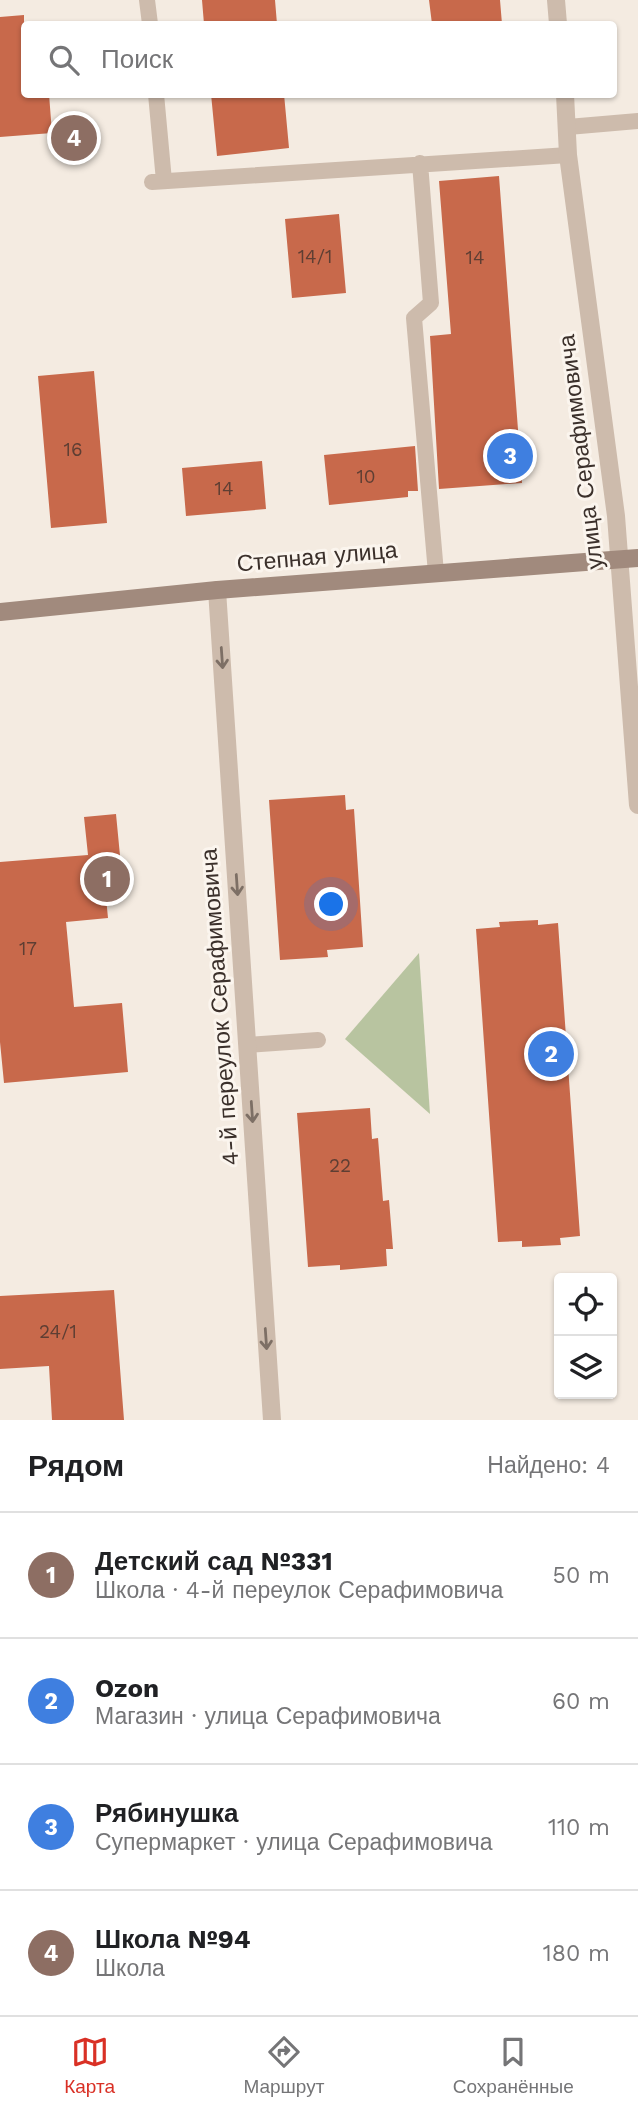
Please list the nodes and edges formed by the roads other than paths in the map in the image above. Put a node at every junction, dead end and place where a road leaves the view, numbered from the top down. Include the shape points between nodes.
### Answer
1 (148, 0) edge
2 (556, 0) edge
3 (150, 21) edge
4 (558, 21) edge
5 (156, 98) edge
6 (565, 98) edge
7 (638, 121) edge
8 (568, 127) junction
9 (568, 155) junction
10 (421, 163) junction
11 (638, 558) edge
12 (619, 559) junction
13 (436, 573) junction
14 (217, 590) junction
15 (0, 611) edge
16 (638, 805) edge
17 (318, 1040) dead end
18 (247, 1045) junction
19 (272, 1420) edge

1 - 3 lane
2 - 4 street
5 - 10 lane via 158,181
6 - 8 street, улица Серафимовича
7 - 8 lane
8 - 9 street, улица Серафимовича
9 - 10 lane
9 - 12 street, улица Серафимовича
10 - 13 lane via 432,303 414,318
11 - 12 street, Степная улица
12 - 13 street, Степная улица
12 - 16 street, улица Серафимовича
13 - 14 street, Степная улица
14 - 15 street, Степная улица
14 -> 18 street, 4-й переулок Серафимовича
17 - 18 lane
18 -> 19 street, 4-й переулок Серафимовича

